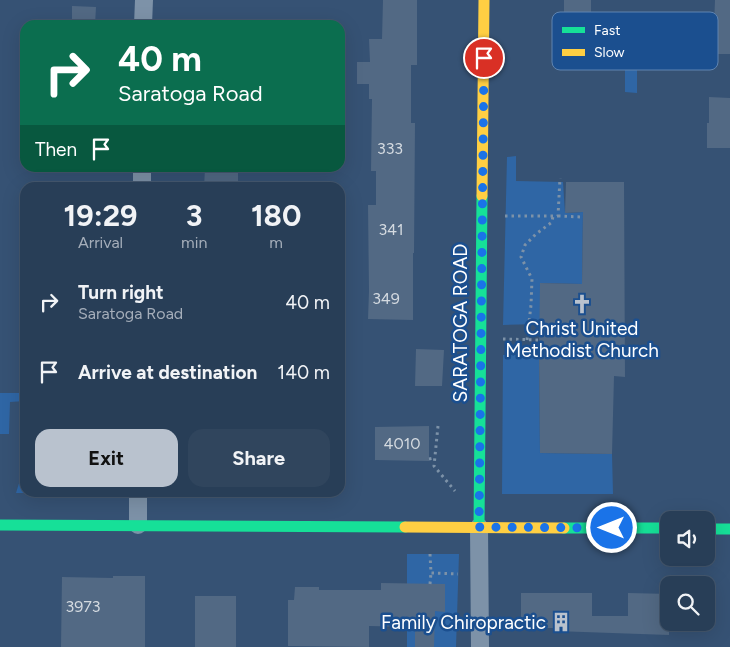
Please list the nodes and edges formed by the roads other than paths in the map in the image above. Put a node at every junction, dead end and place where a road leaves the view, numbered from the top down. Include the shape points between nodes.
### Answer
1 (144, 0) edge
2 (484, 0) edge
3 (143, 20) edge
4 (138, 497) edge
5 (0, 525) edge
6 (138, 525) junction
7 (479, 527) junction
8 (660, 528) edge
9 (715, 528) edge
10 (730, 529) edge
11 (480, 647) edge

1 - 3 street
2 - 7 main road, SARATOGA ROAD
4 - 6 street
5 - 6 main road
6 - 7 main road
7 - 8 main road
7 - 11 street, SARATOGA ROAD
9 - 10 main road

